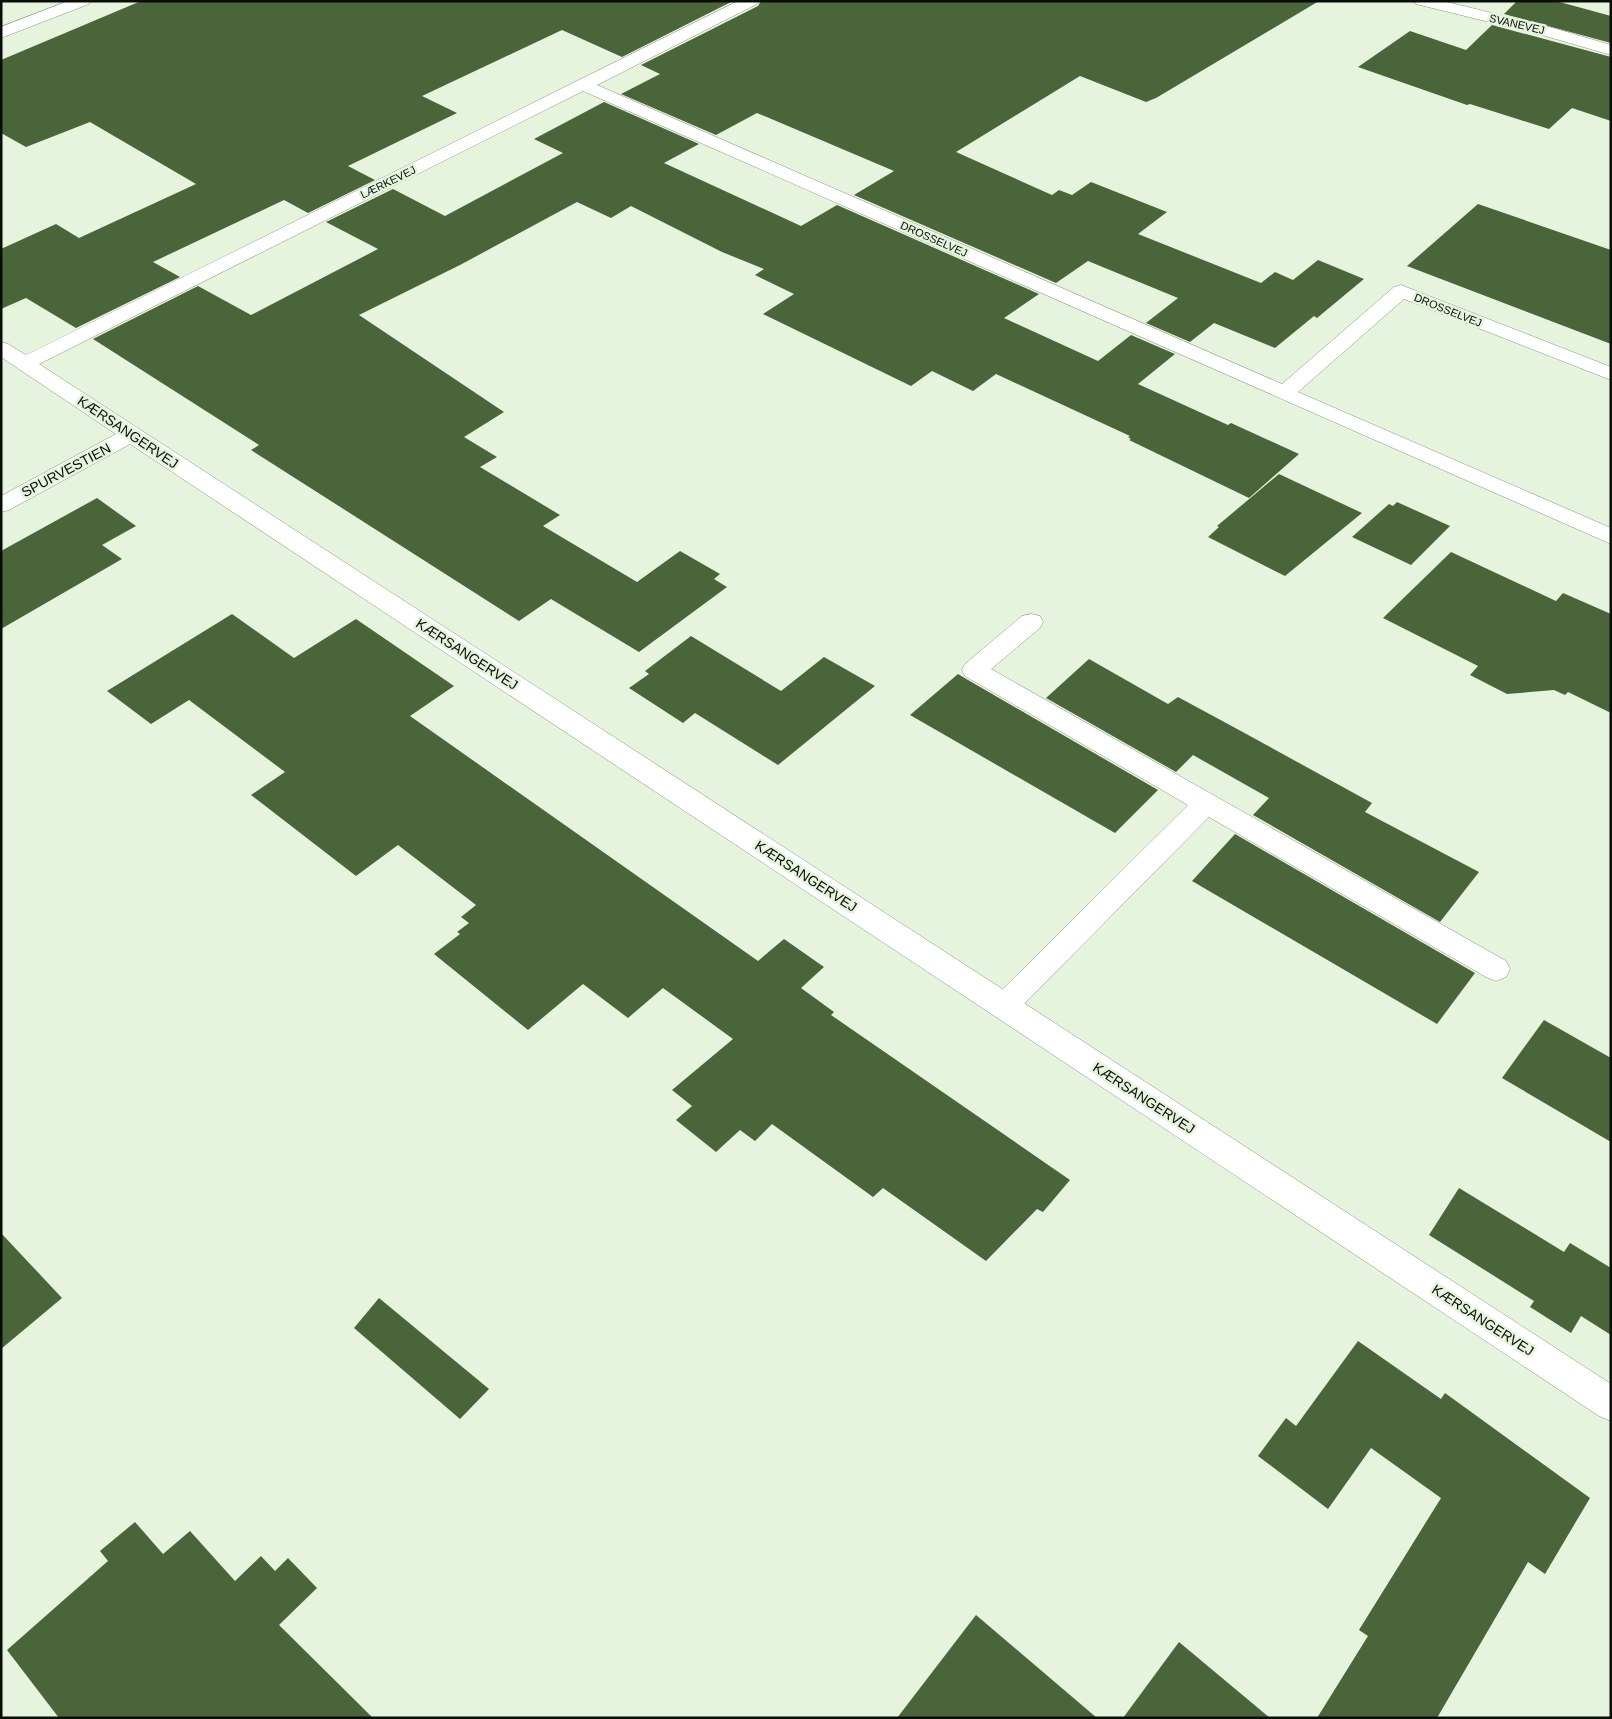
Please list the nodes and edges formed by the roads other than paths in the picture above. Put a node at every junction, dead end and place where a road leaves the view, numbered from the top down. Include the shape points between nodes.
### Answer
1 (83, 1) edge
2 (751, 1) edge
3 (1422, 1) edge
4 (1, 33) edge
5 (1611, 50) edge
6 (583, 85) junction
7 (1, 348) edge
8 (26, 363) junction
9 (1611, 374) edge
10 (1284, 393) junction
11 (131, 435) junction
12 (1, 505) edge
13 (1611, 537) edge
14 (1031, 622) dead end
15 (1206, 802) junction
16 (1496, 969) dead end
17 (1004, 1006) junction
18 (1611, 1404) edge

1 - 4 street
2 - 6 street, LÆRKEVEJ
3 - 5 street, SVANEVEJ
6 - 8 street, LÆRKEVEJ
6 - 10 street, DROSSELVEJ
7 - 8 street, KÆRSANGERVEJ
8 - 11 street, KÆRSANGERVEJ
9 - 10 street, DROSSELVEJ via 1401,291
10 - 13 street, DROSSELVEJ
11 - 12 street, SPURVESTIEN
11 - 17 street, KÆRSANGERVEJ
14 - 15 street via 974,670
15 - 16 street
15 - 17 street
17 - 18 street, KÆRSANGERVEJ

